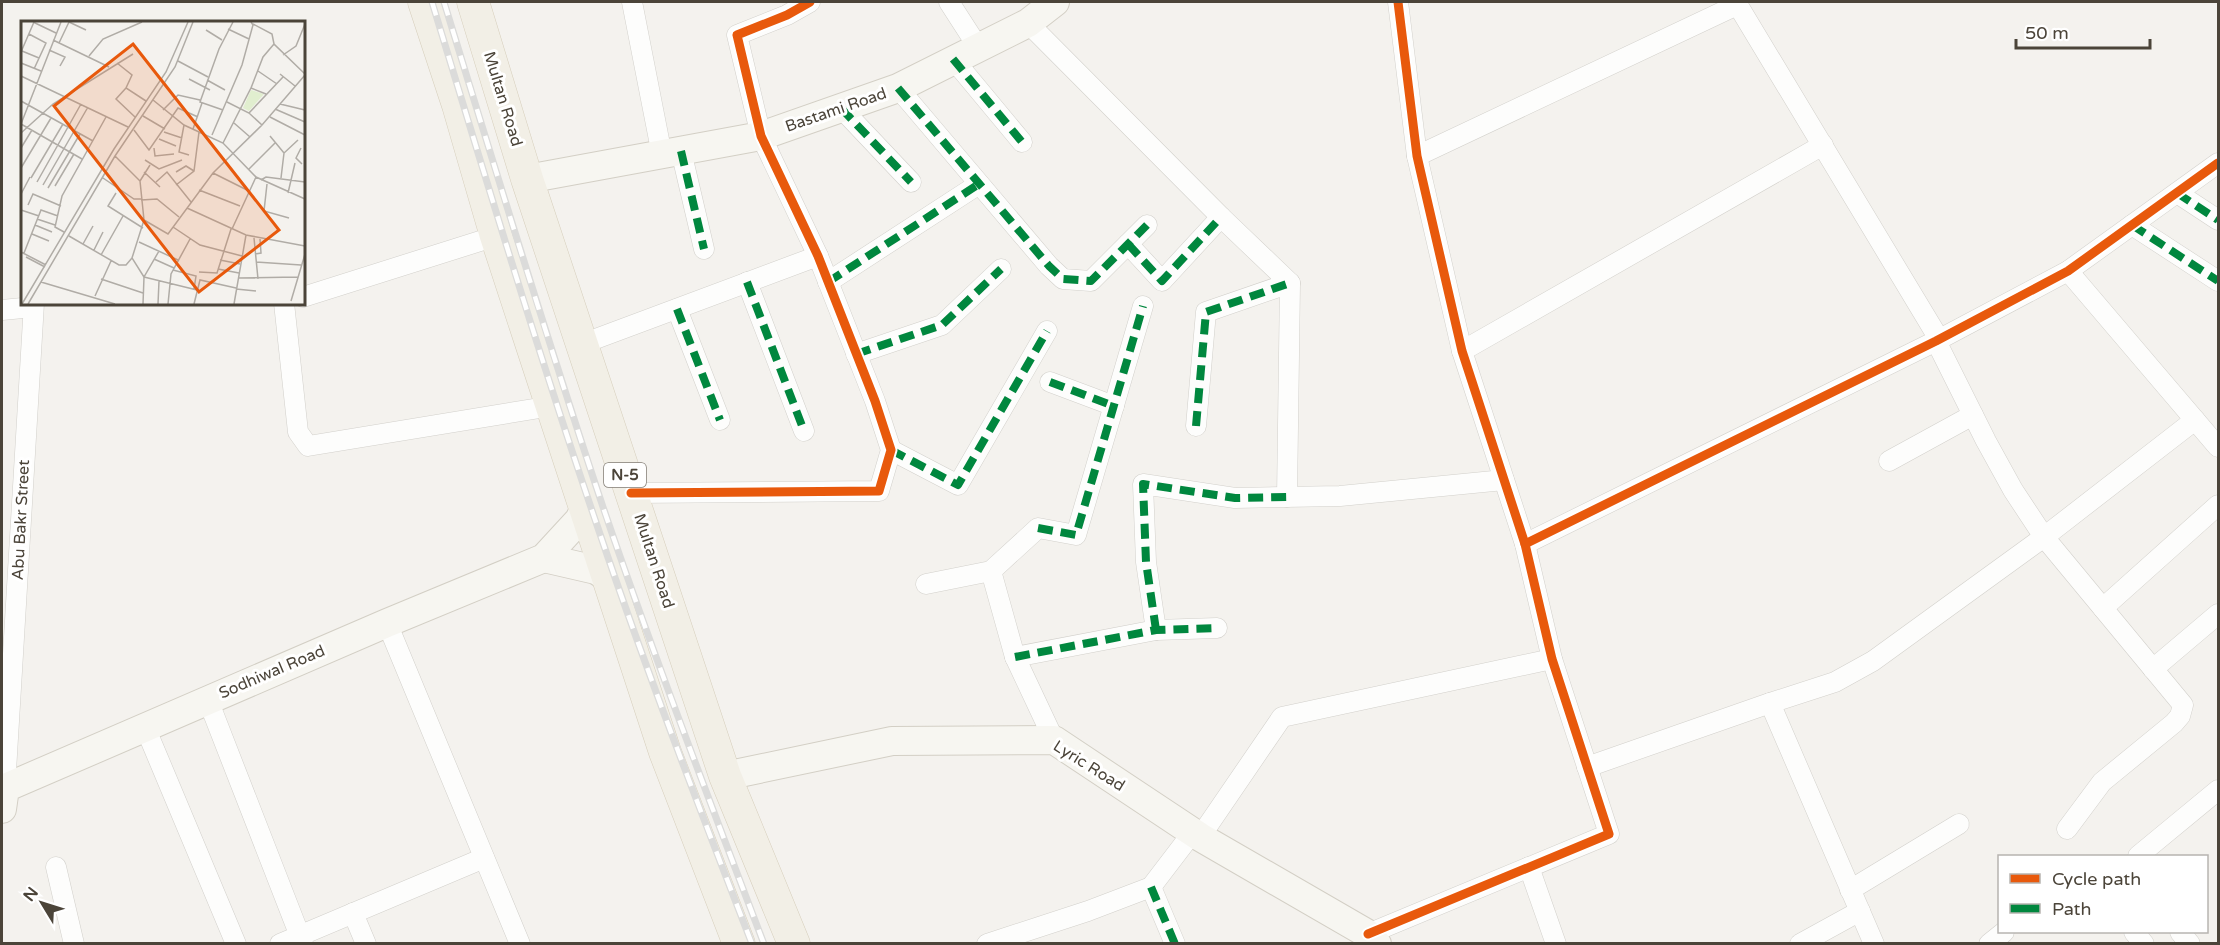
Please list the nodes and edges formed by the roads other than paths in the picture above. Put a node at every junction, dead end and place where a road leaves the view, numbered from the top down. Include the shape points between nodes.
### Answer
1 (424, 2) edge
2 (473, 2) edge
3 (632, 2) edge
4 (810, 2) edge
5 (949, 2) edge
6 (1055, 2) edge
7 (1398, 2) edge
8 (1737, 3) edge
9 (1028, 23) junction
10 (978, 47) junction
11 (953, 59) junction
12 (898, 88) junction
13 (841, 108) junction
14 (761, 136) junction
15 (1022, 142) dead end
16 (1823, 145) junction
17 (671, 153) junction
18 (1417, 156) junction
19 (2218, 164) edge
20 (527, 179) junction
21 (911, 182) dead end
22 (979, 184) junction
23 (2177, 193) junction
24 (1221, 217) junction
25 (2218, 220) edge
26 (1147, 225) dead end
27 (2132, 225) junction
28 (496, 236) junction
29 (1128, 244) junction
30 (704, 249) dead end
31 (818, 256) junction
32 (1001, 269) dead end
33 (2068, 271) junction
34 (2218, 281) edge
35 (747, 282) junction
36 (828, 282) junction
37 (1290, 283) junction
38 (304, 297) edge
39 (285, 304) edge
40 (33, 305) edge
41 (1143, 306) dead end
42 (677, 309) junction
43 (2, 310) edge
44 (1047, 331) dead end
45 (1938, 340) junction
46 (582, 344) junction
47 (1461, 351) junction
48 (856, 354) junction
49 (1050, 382) dead end
50 (552, 406) junction
51 (1114, 406) junction
52 (1973, 415) junction
53 (720, 420) dead end
54 (2195, 420) junction
55 (1196, 426) dead end
56 (804, 431) dead end
57 (2218, 447) edge
58 (891, 450) junction
59 (1889, 461) dead end
60 (1504, 480) junction
61 (631, 493) junction
62 (1287, 497) junction
63 (2218, 505) edge
64 (585, 508) junction
65 (2044, 537) junction
66 (1525, 544) junction
67 (544, 558) junction
68 (992, 572) junction
69 (607, 576) junction
70 (926, 584) dead end
71 (2103, 608) junction
72 (2218, 614) edge
73 (387, 622) junction
74 (1217, 628) dead end
75 (1156, 630) junction
76 (1015, 657) junction
77 (1552, 659) junction
78 (2153, 669) junction
79 (208, 700) junction
80 (1770, 703) junction
81 (145, 728) junction
82 (1054, 740) junction
83 (1587, 767) junction
84 (725, 776) junction
85 (2218, 790) edge
86 (3, 796) edge
87 (1959, 824) dead end
88 (2067, 829) dead end
89 (1196, 835) junction
90 (2139, 855) edge
91 (484, 858) junction
92 (56, 867) dead end
93 (1529, 867) junction
94 (1151, 887) junction
95 (1850, 890) junction
96 (1860, 911) junction
97 (353, 913) junction
98 (2003, 933) edge
99 (302, 939) edge
100 (1373, 939) edge
101 (74, 944) edge
102 (236, 944) edge
103 (280, 944) edge
104 (366, 944) edge
105 (520, 944) edge
106 (739, 944) edge
107 (794, 944) edge
108 (987, 944) edge
109 (1175, 944) edge
110 (1556, 944) edge
111 (1800, 944) edge
112 (1875, 944) edge
113 (1989, 944) edge

1 - 28 main road, N-5
2 - 20 main road, Multan Road / N-5
3 - 17 street
4 - 14 street via 737,35
5 - 10 street
6 - 9 street, Bastami Road
7 - 18 street
8 - 16 street
8 - 18 street
9 - 10 street, Bastami Road
9 - 24 street
10 - 11 street, Bastami Road
11 - 12 street, Bastami Road
11 - 15 street
12 - 13 street, Bastami Road
12 - 22 street
13 - 14 street, Bastami Road
13 - 21 street
14 - 17 street, Bastami Road
14 - 31 street
16 - 45 street
16 - 47 street
17 - 20 street, Bastami Road
17 - 30 street
18 - 47 street
19 - 23 street
20 - 46 main road, Multan Road / N-5
22 - 29 street via 1063,279 1091,281
22 - 36 street
23 - 25 street
23 - 27 street
24 - 29 street via 1162,280
24 - 37 street
26 - 29 street
27 - 33 street
27 - 34 street
28 - 38 street
28 - 50 main road, N-5
31 - 35 street
31 - 36 street
32 - 48 street via 942,325
33 - 45 street
33 - 54 street
35 - 42 street
35 - 56 street
36 - 48 street
37 - 55 street via 1206,312
37 - 62 street
39 - 50 street via 298,432 308,446
40 - 43 street
40 - 86 street, Abu Bakr Street
41 - 51 street
42 - 46 street
42 - 53 street
44 - 58 street via 958,485
45 - 52 street
45 - 66 street
46 - 61 main road, Multan Road / N-5
47 - 60 street
48 - 58 street
49 - 51 street
50 - 64 main road, N-5
51 - 68 street via 1076,535 1038,528
52 - 59 street
52 - 65 street via 2013,490
54 - 57 street
54 - 65 street
58 - 61 street via 879,491
60 - 62 street via 1340,496
60 - 66 street
61 - 84 main road, Multan Road / N-5
62 - 75 street via 1235,498 1143,484 1146,562
63 - 71 street
64 - 67 street, Sodhiwal Road
64 - 69 main road, N-5
65 - 71 street
65 - 80 street via 1873,661 1836,682
66 - 77 street
67 - 69 street
67 - 73 street, Sodhiwal Road
68 - 70 street
68 - 76 street
69 - 106 main road, N-5 via 664,752
71 - 78 street
72 - 78 street
73 - 79 street, Sodhiwal Road
73 - 91 street
74 - 75 street
75 - 76 street
76 - 82 street
77 - 83 street
77 - 89 street via 1282,717
78 - 88 street via 2183,705 2180,716 2102,782
79 - 81 street, Sodhiwal Road
79 - 99 street
80 - 83 street
80 - 95 street
81 - 86 street, Sodhiwal Road
81 - 102 street
82 - 84 street, Lyric Road via 892,741
82 - 89 street, Lyric Road
83 - 93 street via 1609,834
84 - 107 main road, Multan Road / N-5
85 - 90 street
87 - 95 street
89 - 94 street
89 - 100 street, Lyric Road
91 - 97 street
91 - 105 street
92 - 101 street
93 - 100 street
93 - 110 street
94 - 108 street
94 - 109 street
95 - 96 street
96 - 111 street
96 - 112 street
97 - 99 street
97 - 104 street
98 - 113 street
99 - 103 street

